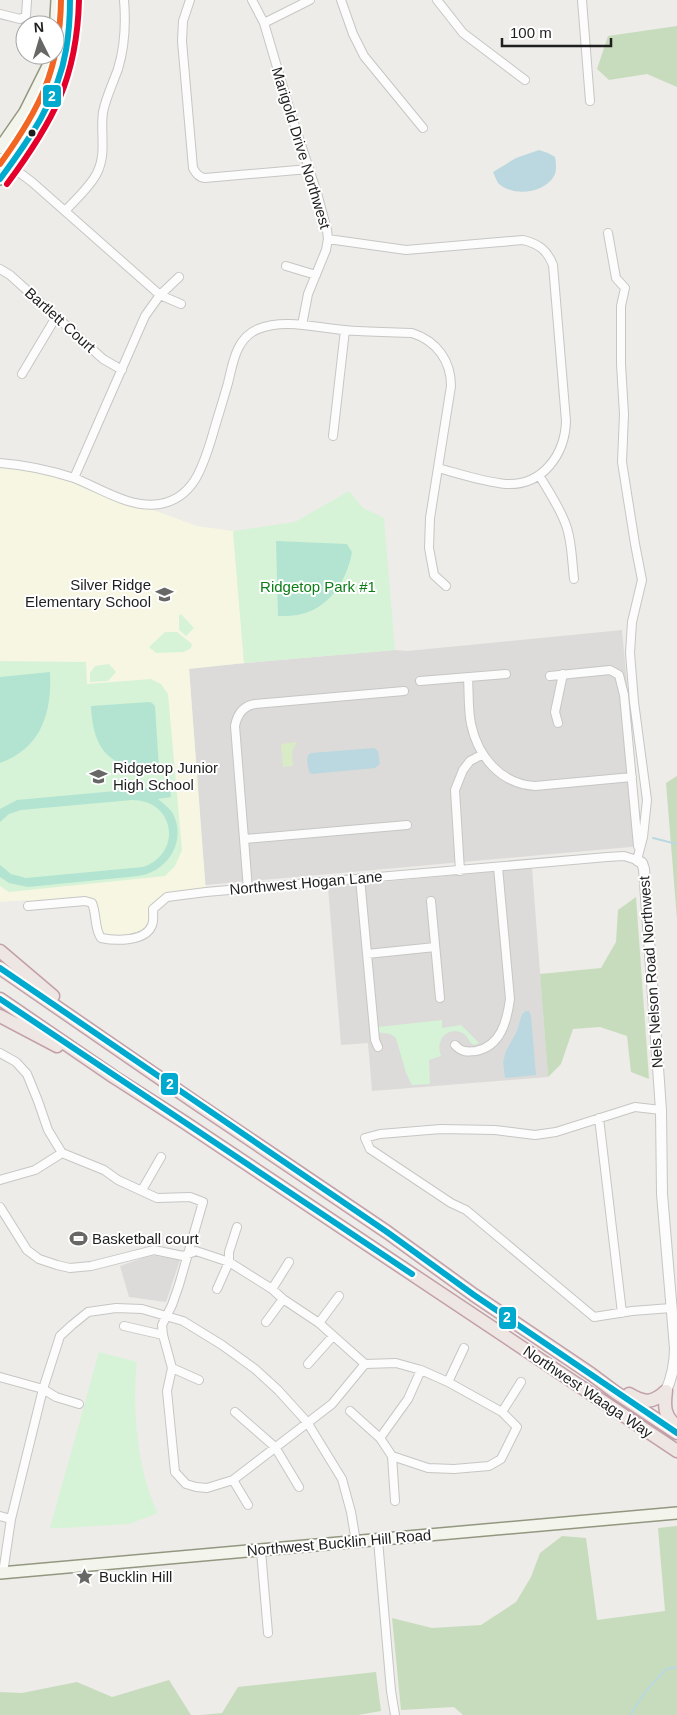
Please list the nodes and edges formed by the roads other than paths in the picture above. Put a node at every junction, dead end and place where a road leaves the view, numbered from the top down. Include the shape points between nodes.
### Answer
1 (27, 0) edge
2 (57, 0) edge
3 (70, 0) edge
4 (124, 0) edge
5 (190, 0) edge
6 (252, 0) edge
7 (310, 0) edge
8 (342, 0) edge
9 (437, 0) edge
10 (582, 0) edge
11 (0, 14) edge
12 (56, 15) edge
13 (264, 24) junction
14 (48, 65) edge
15 (525, 80) dead end
16 (590, 101) dead end
17 (423, 128) dead end
18 (0, 148) edge
19 (0, 158) edge
20 (10, 166) junction
21 (308, 169) junction
22 (0, 179) edge
23 (65, 211) junction
24 (608, 233) dead end
25 (328, 238) junction
26 (286, 266) dead end
27 (0, 269) edge
28 (316, 275) junction
29 (179, 277) dead end
30 (160, 295) junction
31 (181, 304) dead end
32 (56, 317) junction
33 (302, 326) junction
34 (345, 330) junction
35 (122, 370) junction
36 (22, 374) dead end
37 (332, 436) dead end
38 (0, 463) edge
39 (438, 468) junction
40 (539, 475) junction
41 (74, 478) junction
42 (574, 579) dead end
43 (446, 586) dead end
44 (506, 674) dead end
45 (563, 674) junction
46 (550, 676) dead end
47 (468, 678) junction
48 (420, 681) dead end
49 (404, 691) dead end
50 (558, 723) dead end
51 (483, 754) junction
52 (632, 777) junction
53 (407, 825) dead end
54 (245, 839) junction
55 (638, 858) junction
56 (498, 867) junction
57 (460, 871) junction
58 (360, 878) junction
59 (248, 889) junction
60 (430, 901) dead end
61 (28, 906) dead end
62 (435, 947) junction
63 (0, 951) edge
64 (367, 954) junction
65 (0, 968) edge
66 (440, 998) dead end
67 (0, 999) edge
68 (0, 1016) edge
69 (90, 1029) junction
70 (455, 1045) dead end
71 (378, 1047) dead end
72 (0, 1053) edge
73 (114, 1077) junction
74 (661, 1110) junction
75 (599, 1118) junction
76 (62, 1153) junction
77 (162, 1157) dead end
78 (0, 1180) edge
79 (142, 1190) junction
80 (0, 1207) edge
81 (237, 1227) dead end
82 (189, 1253) junction
83 (229, 1262) junction
84 (289, 1262) dead end
85 (674, 1286) edge
86 (272, 1288) junction
87 (217, 1289) dead end
88 (339, 1296) dead end
89 (283, 1299) junction
90 (671, 1308) junction
91 (622, 1312) junction
92 (166, 1316) junction
93 (266, 1322) dead end
94 (318, 1323) junction
95 (124, 1326) dead end
96 (163, 1335) junction
97 (333, 1336) junction
98 (464, 1348) dead end
99 (308, 1364) dead end
100 (365, 1364) junction
101 (172, 1368) junction
102 (421, 1370) junction
103 (591, 1374) junction
104 (0, 1377) edge
105 (199, 1380) dead end
106 (448, 1382) junction
107 (521, 1382) dead end
108 (43, 1389) junction
109 (666, 1391) junction
110 (78, 1404) dead end
111 (350, 1411) dead end
112 (235, 1412) dead end
113 (502, 1412) junction
114 (307, 1422) junction
115 (677, 1426) edge
116 (677, 1433) edge
117 (380, 1438) junction
118 (275, 1447) junction
119 (677, 1450) edge
120 (392, 1456) junction
121 (233, 1480) junction
122 (299, 1487) dead end
123 (395, 1501) dead end
124 (248, 1505) dead end
125 (677, 1513) edge
126 (0, 1516) edge
127 (11, 1519) junction
128 (378, 1540) junction
129 (356, 1542) junction
130 (261, 1551) junction
131 (2, 1573) edge
132 (268, 1633) dead end
133 (395, 1715) edge

1 - 11 street via 26,16 20,19
2 - 12 main road
3 - 20 main road via 65,58 57,86 40,121
4 - 23 street via 126,36 105,105 101,163 96,174
5 - 21 street via 182,41 196,173 205,178
6 - 13 street, Marigold Drive Northwest
7 - 13 street
8 - 17 street via 364,56
9 - 15 street via 463,32
10 - 16 street
13 - 21 street, Marigold Drive Northwest
14 - 18 main road via 25,112
19 - 20 street
20 - 22 main road
20 - 23 street
21 - 25 street, Marigold Drive Northwest via 318,193
23 - 30 street
24 - 55 street, Nels Nelson Road Northwest via 616,278 625,288 621,306 622,462 642,580 632,622 630,654 647,800
25 - 28 street, Marigold Drive Northwest
25 - 40 street via 406,250 524,240 545,250 552,265 566,433 558,456
26 - 28 street
27 - 32 street, Bartlett Court
28 - 33 street, Marigold Drive Northwest via 308,294
29 - 30 street
30 - 31 street
30 - 35 street via 145,316
32 - 35 street, Bartlett Court via 103,359
32 - 36 street
33 - 34 street
33 - 41 street via 276,324 257,329 246,338 235,354 206,458 199,475 184,493 161,504 142,504
34 - 37 street
34 - 39 street via 412,333 430,341 441,353 451,375
35 - 41 street
38 - 41 street via 30,465
39 - 40 street via 507,484
39 - 43 street via 429,548 434,575
40 - 42 street via 566,528
44 - 47 street
45 - 46 street
45 - 50 street via 555,712
45 - 52 street via 610,670 619,675
47 - 48 street
47 - 51 street via 471,722
49 - 54 street via 255,704 242,710 235,726
51 - 52 street via 501,775 524,785
51 - 57 street via 470,761 463,770 456,790
52 - 55 street
53 - 54 street
54 - 59 street
55 - 56 street, Northwest Hogan Lane via 606,857
55 - 74 street, Nels Nelson Road Northwest via 644,869
56 - 57 street, Northwest Hogan Lane
56 - 70 street via 510,999 508,1015 501,1032 489,1046 469,1052
57 - 58 street, Northwest Hogan Lane
58 - 59 street, Northwest Hogan Lane
58 - 64 street
59 - 61 street, Northwest Hogan Lane via 167,897 153,909 152,925 147,933 108,940 97,932 92,903
60 - 62 street
62 - 64 street
62 - 66 street
63 - 69 highway
64 - 71 street
65 - 69 highway, Northwest Waaga Way
67 - 73 highway, Northwest Waaga Way
68 - 73 highway
69 - 103 highway, Northwest Waaga Way
72 - 76 street via 16,1062 27,1074 48,1130
73 - 119 highway, Northwest Waaga Way
74 - 75 street via 635,1107
74 - 85 street, Nels Nelson Road Northwest via 662,1194
75 - 91 street
75 - 91 street via 535,1135 441,1129 365,1138 370,1148 466,1210 594,1317
76 - 78 street via 35,1170
76 - 79 street
77 - 79 street
79 - 82 street via 157,1198 190,1197 203,1202
80 - 82 street via 27,1250 39,1259 57,1265 70,1268 91,1266 154,1250 183,1256
81 - 83 street
82 - 83 street via 196,1251
82 - 92 street
83 - 86 street
83 - 87 street
84 - 86 street
85 - 90 street, Nels Nelson Road Northwest
86 - 89 street
88 - 94 street
89 - 93 street
89 - 94 street
90 - 91 street
90 - 109 street, Nels Nelson Road Northwest via 675,1361
92 - 96 street via 162,1325
92 - 108 street via 142,1309 88,1312 60,1336
92 - 114 street via 183,1321 222,1344 278,1390
94 - 97 street
95 - 96 street
96 - 101 street
97 - 99 street
97 - 100 street
98 - 106 street
100 - 102 street via 396,1364
100 - 114 street via 332,1404
101 - 105 street
101 - 121 street via 167,1391 175,1472 186,1484 196,1487 207,1488
102 - 106 street
102 - 117 street via 408,1399
103 - 109 highway via 639,1400 659,1398
103 - 116 highway, Northwest Waaga Way
104 - 108 street
106 - 113 street
107 - 113 street
108 - 110 street
108 - 127 street
109 - 115 highway via 666,1413
111 - 117 street
112 - 118 street
113 - 120 street via 517,1427 501,1459 489,1466 428,1468
114 - 118 street
114 - 129 street via 342,1479 352,1512
117 - 120 street
118 - 121 street
118 - 122 street
120 - 123 street
121 - 124 street
125 - 128 main road, Northwest Bucklin Hill Road
126 - 127 street
127 - 131 street
128 - 129 main road, Northwest Bucklin Hill Road
128 - 133 street
129 - 130 main road, Northwest Bucklin Hill Road
130 - 131 main road, Northwest Bucklin Hill Road
130 - 132 street

